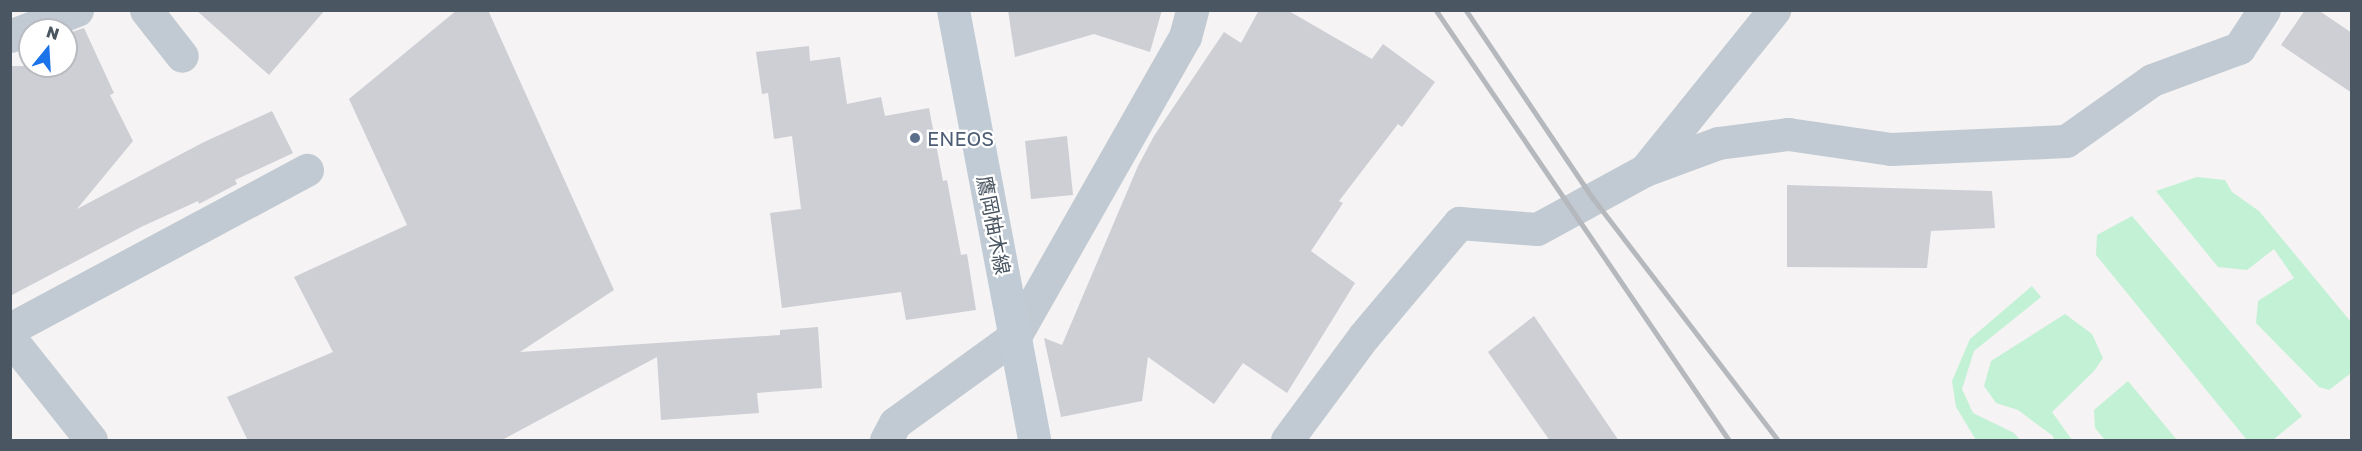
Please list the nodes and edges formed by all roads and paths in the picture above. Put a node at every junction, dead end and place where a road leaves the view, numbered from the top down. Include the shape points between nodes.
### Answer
1 (77, 10) edge
2 (146, 10) edge
3 (952, 10) edge
4 (1191, 10) edge
5 (1774, 10) edge
6 (2264, 10) edge
7 (10, 36) edge
8 (182, 56) dead end
9 (307, 170) dead end
10 (1645, 170) junction
11 (10, 329) edge
12 (1015, 336) junction
13 (10, 338) edge
14 (92, 441) edge
15 (886, 441) edge
16 (1034, 441) edge
17 (1287, 441) edge

1 - 7 street
2 - 8 street
3 - 12 main road, 鷹岡柚木線
4 - 12 street via 1185,37
5 - 10 street
6 - 10 street via 2239,48 2152,80 2066,141 1891,149 1788,134 1718,143
9 - 11 street
10 - 17 street via 1537,229 1459,223 1364,336
12 - 15 street via 895,423
12 - 16 main road, 鷹岡柚木線
13 - 14 street

